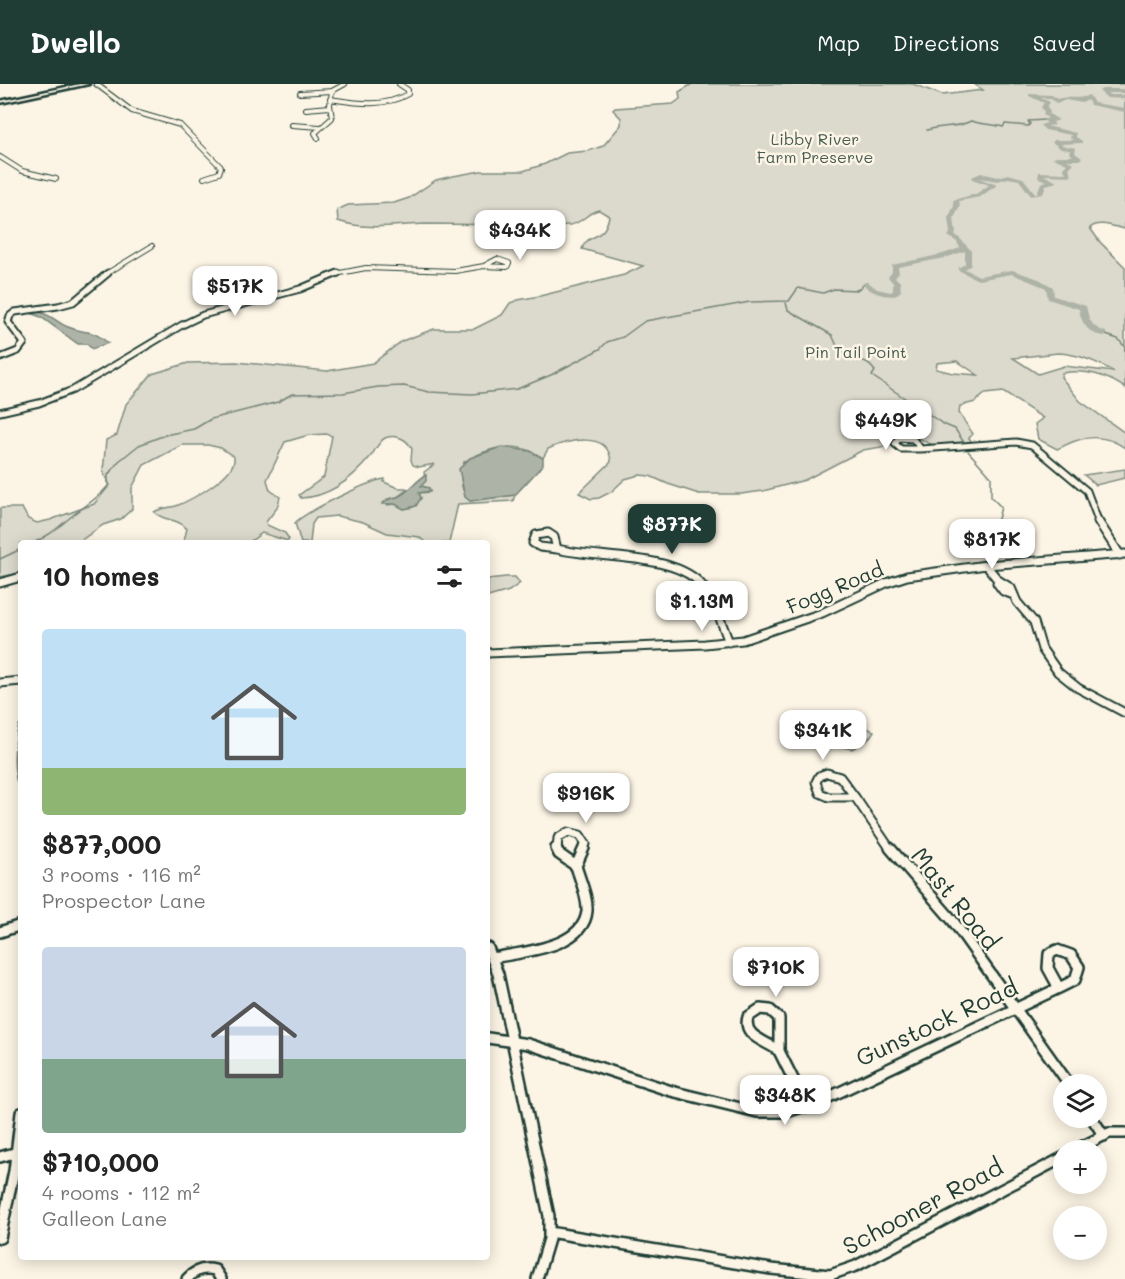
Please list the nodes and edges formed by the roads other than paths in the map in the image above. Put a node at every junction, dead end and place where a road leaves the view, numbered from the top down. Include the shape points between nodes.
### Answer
1 (87, 84) edge
2 (96, 84) edge
3 (345, 84) edge
4 (399, 84) edge
5 (332, 91) junction
6 (300, 93) dead end
7 (330, 99) junction
8 (0, 102) edge
9 (330, 107) junction
10 (306, 109) dead end
11 (292, 125) dead end
12 (320, 127) junction
13 (318, 138) dead end
14 (0, 157) edge
15 (204, 178) dead end
16 (56, 179) dead end
17 (152, 246) dead end
18 (484, 266) junction
19 (0, 358) edge
20 (0, 412) edge
21 (921, 449) dead end
22 (556, 549) dead end
23 (1122, 554) edge
24 (986, 566) junction
25 (18, 578) edge
26 (0, 583) edge
27 (729, 642) junction
28 (490, 653) edge
29 (18, 681) edge
30 (0, 683) edge
31 (1125, 713) edge
32 (855, 797) junction
33 (576, 866) junction
34 (18, 926) edge
35 (0, 932) edge
36 (490, 952) edge
37 (493, 958) junction
38 (1059, 988) junction
39 (1015, 1009) junction
40 (490, 1038) edge
41 (512, 1039) junction
42 (780, 1051) junction
43 (1062, 1074) edge
44 (807, 1107) junction
45 (1099, 1128) edge
46 (1125, 1133) edge
47 (1104, 1136) junction
48 (1096, 1140) edge
49 (18, 1152) edge
50 (0, 1156) edge
51 (18, 1157) edge
52 (1053, 1162) edge
53 (549, 1232) junction
54 (0, 1238) edge
55 (188, 1279) edge
56 (221, 1279) edge
57 (537, 1279) edge

1 - 8 main road
2 - 15 street via 132,111 182,126 221,167 219,176
3 - 5 street
4 - 7 street via 408,94 395,101 359,104
5 - 6 street
5 - 7 street
7 - 9 street
9 - 10 street
9 - 12 street via 332,118
11 - 12 street
12 - 13 street via 315,133
14 - 16 street via 22,171
17 - 19 street via 113,268 77,300 56,307 13,312 8,322 23,345
18 - 18 street via 503,268 509,263 500,259
18 - 20 street via 450,272 370,268 342,271 300,289 203,315 73,390
21 - 23 street via 1011,442 1032,446 1087,491 1097,520
22 - 27 street via 663,565 688,574 705,590
23 - 24 street, Fogg Road
24 - 27 street, Fogg Road via 903,577 788,626
24 - 31 street via 1011,588 1011,594 1035,623 1042,647 1068,681
25 - 26 street
27 - 28 street, Fogg Road
29 - 30 street
32 - 32 street, Mast Road via 838,776 824,774 816,779 817,789 825,796
32 - 39 street, Mast Road via 883,843 942,907
33 - 33 street via 585,842 577,833 566,833 557,840 556,848
33 - 37 street via 587,911 579,933 567,940
34 - 35 street
36 - 37 street
37 - 41 street
38 - 38 street, Gunstock Road via 1074,981 1079,971 1075,958 1060,950 1049,954 1047,963
38 - 39 street, Gunstock Road
39 - 43 street, Mast Road
39 - 44 street, Gunstock Road
40 - 41 street, Gunstock Road
41 - 44 street, Gunstock Road via 702,1101 773,1113
41 - 53 street
42 - 42 street via 782,1029 778,1016 764,1008 752,1012 748,1020 750,1033
42 - 44 street
45 - 47 street
46 - 47 street
47 - 48 street
49 - 50 street
51 - 54 street
52 - 53 street, Schooner Road via 836,1274 714,1261
53 - 57 street
55 - 56 street via 206,1268 214,1270

